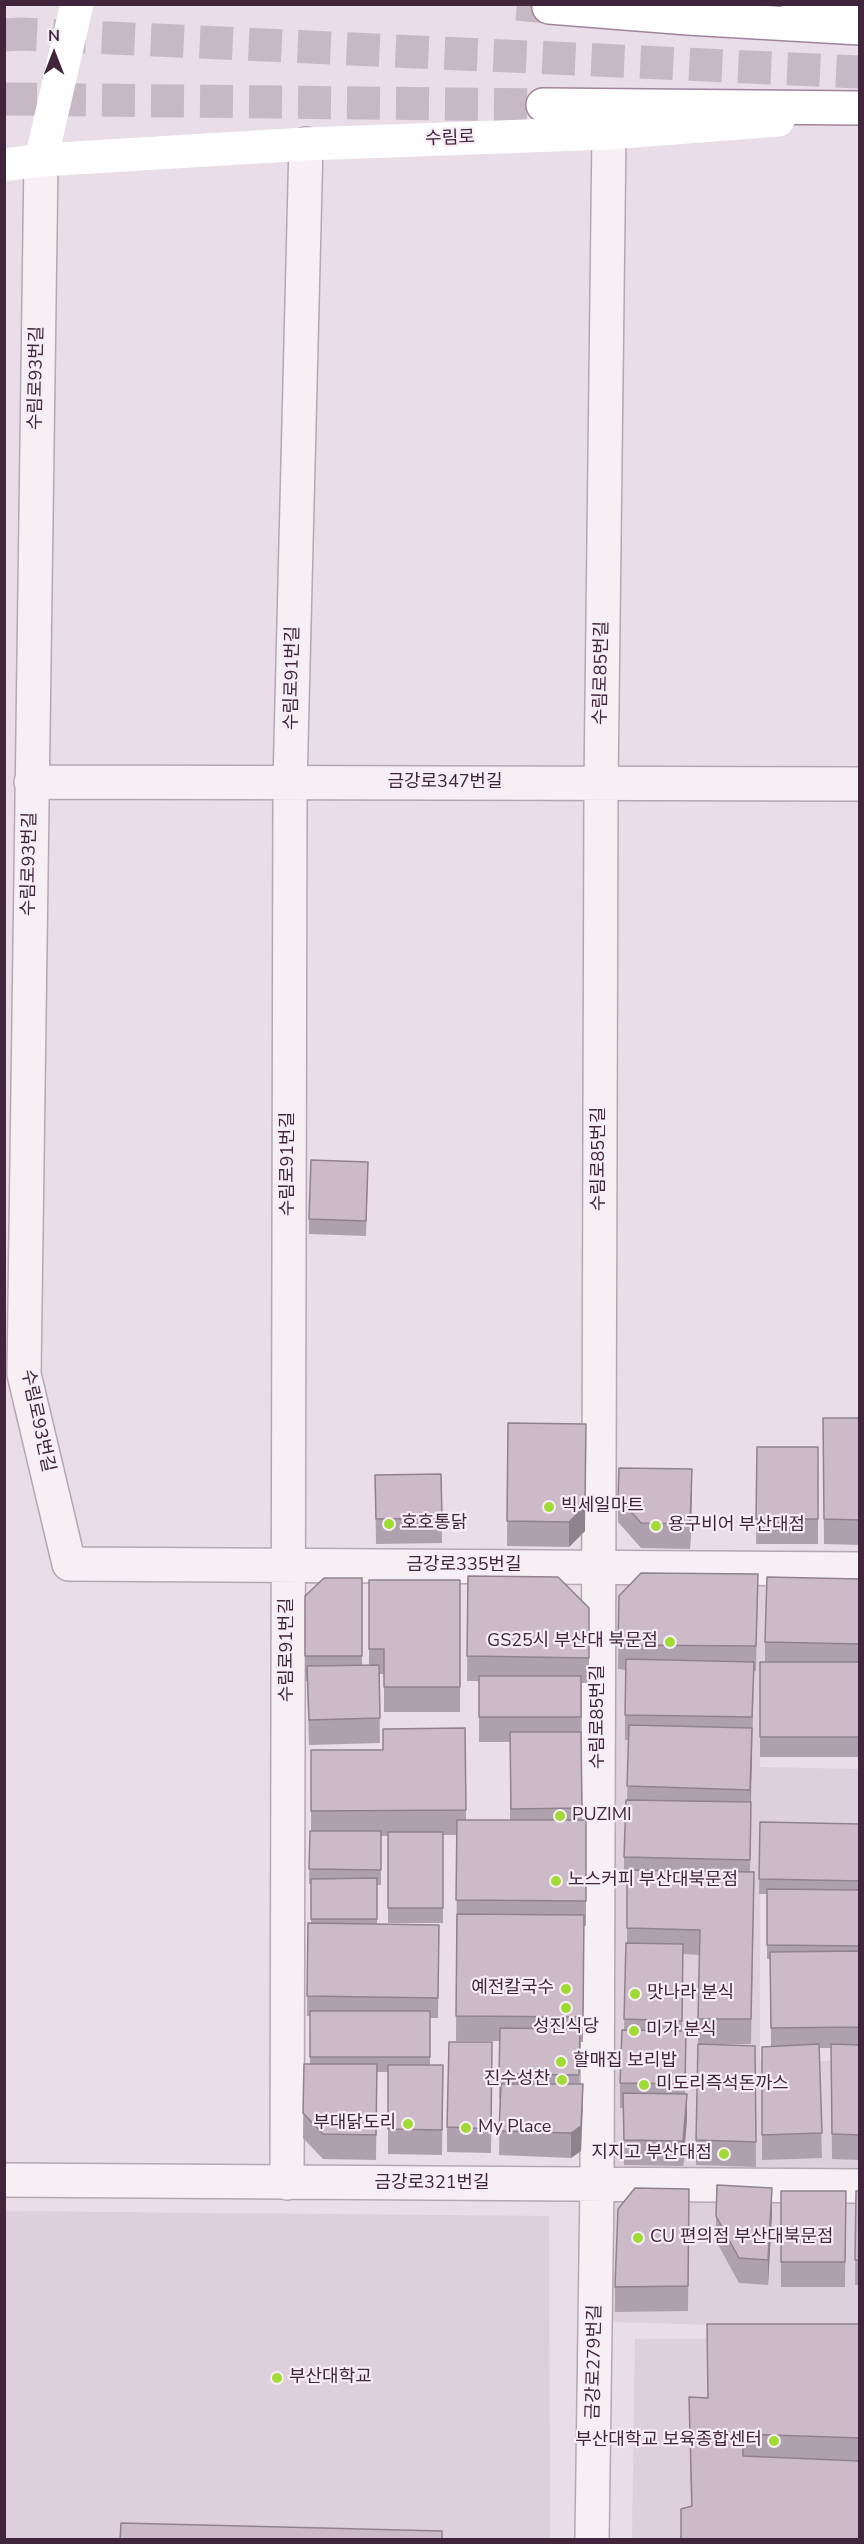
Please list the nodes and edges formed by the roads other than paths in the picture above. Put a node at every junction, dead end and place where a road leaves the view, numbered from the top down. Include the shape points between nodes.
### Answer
1 (77, 4) edge
2 (798, 4) edge
3 (549, 7) dead end
4 (694, 11) edge
5 (860, 17) edge
6 (860, 28) edge
7 (543, 105) tunnel mouth
8 (860, 108) edge
9 (860, 113) edge
10 (609, 134) junction
11 (306, 144) junction
12 (41, 160) junction
13 (4, 165) edge
14 (31, 782) junction
15 (290, 783) junction
16 (601, 784) junction
17 (860, 784) edge
18 (14, 1376) edge
19 (69, 1564) joint
20 (288, 1565) junction
21 (599, 1567) junction
22 (860, 1569) edge
23 (4, 2180) edge
24 (287, 2183) junction
25 (597, 2185) junction
26 (860, 2186) edge
27 (592, 2540) edge

1 - 12 main road
2 - 5 main road
3 - 4 main road
4 - 6 main road
7 - 8 main road
9 - 10 main road, 수림로
10 - 11 main road, 수림로
10 - 16 street, 수림로85번길
11 - 12 main road, 수림로
11 - 15 street, 수림로91번길
12 - 13 main road, 수림로
12 - 14 street, 수림로93번길
14 - 15 street, 금강로347번길
14 - 18 street, 수림로93번길
15 - 16 street, 금강로347번길
15 - 20 street, 수림로91번길
16 - 17 street, 금강로347번길
16 - 21 street, 수림로85번길
18 - 19 street, 수림로93번길
19 - 20 street, 금강로335번길
20 - 21 street, 금강로335번길
20 - 24 street, 수림로91번길
21 - 22 street, 금강로335번길
21 - 25 street, 수림로85번길
23 - 24 street, 금강로321번길
24 - 25 street, 금강로321번길
25 - 26 street, 금강로321번길
25 - 27 street, 금강로279번길

